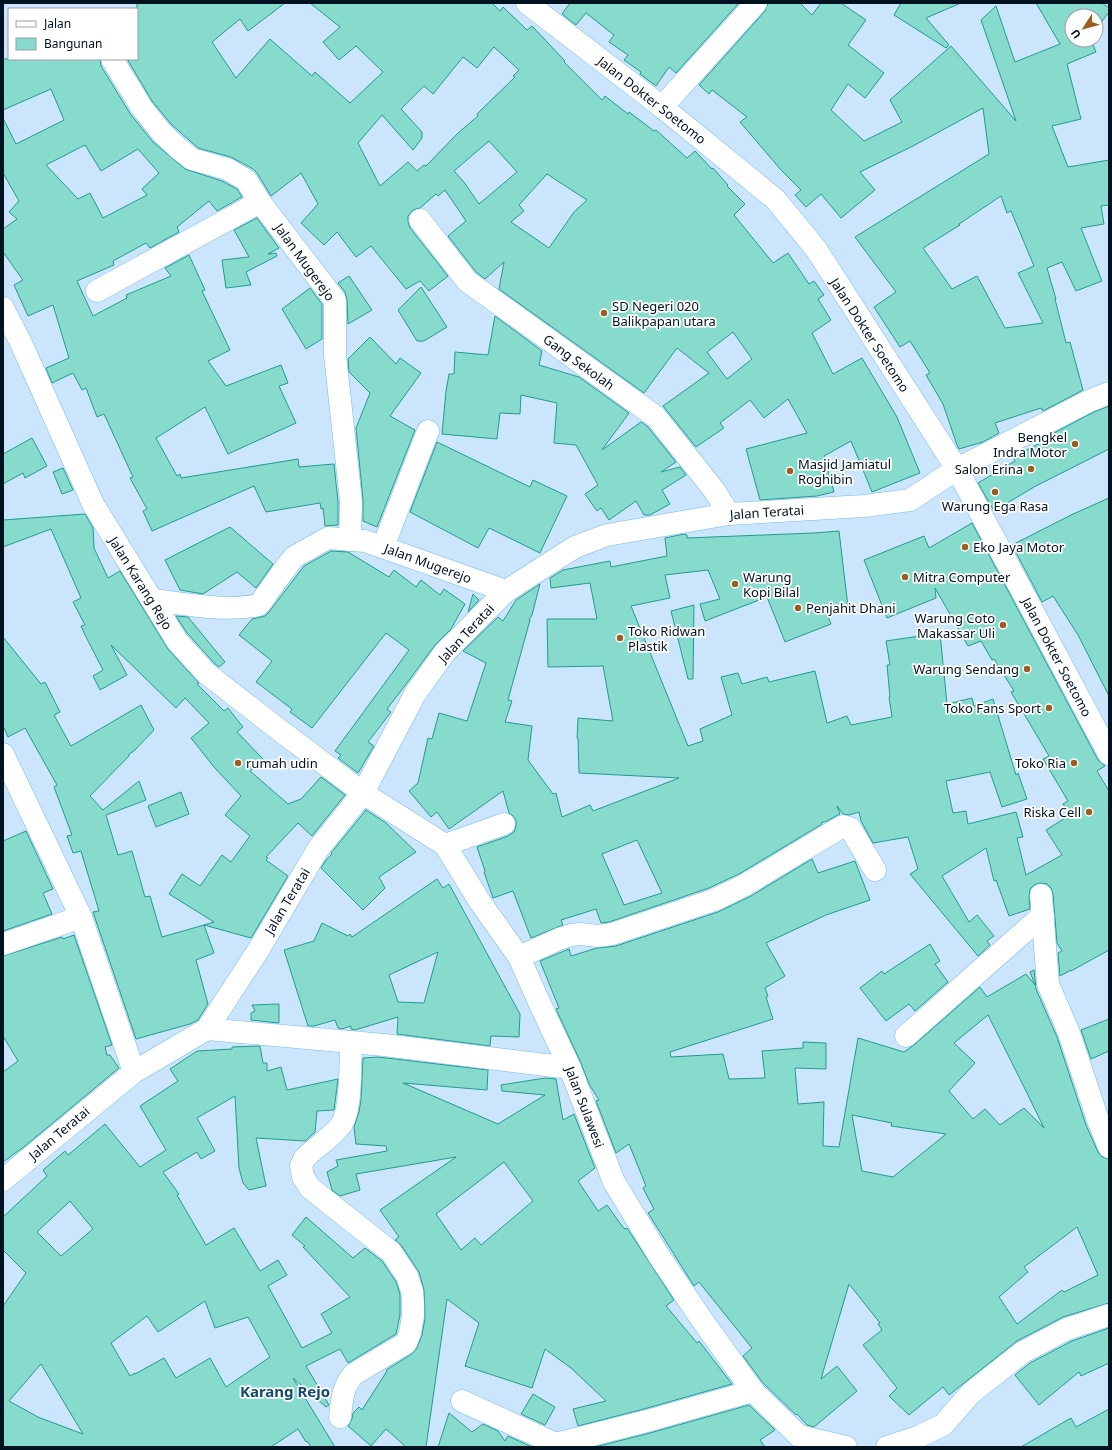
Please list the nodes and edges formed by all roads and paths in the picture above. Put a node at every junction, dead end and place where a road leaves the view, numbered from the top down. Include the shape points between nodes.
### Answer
1 (756, 3) edge
2 (535, 5) edge
3 (113, 60) edge
4 (662, 107) junction
5 (260, 202) junction
6 (420, 220) dead end
7 (97, 291) dead end
8 (3, 308) edge
9 (1109, 393) edge
10 (428, 431) dead end
11 (957, 469) junction
12 (729, 514) junction
13 (350, 540) junction
14 (383, 547) junction
15 (506, 591) junction
16 (152, 600) junction
17 (1109, 754) edge
18 (6, 768) edge
19 (363, 793) junction
20 (504, 824) dead end
21 (445, 845) junction
22 (875, 870) dead end
23 (81, 917) junction
24 (3, 944) edge
25 (519, 957) junction
26 (207, 1029) junction
27 (906, 1036) dead end
28 (351, 1042) junction
29 (570, 1068) junction
30 (134, 1072) junction
31 (1109, 1147) edge
32 (3, 1180) edge
33 (1109, 1316) edge
34 (753, 1391) junction
35 (462, 1401) dead end
36 (340, 1417) dead end
37 (796, 1442) edge
38 (827, 1444) edge
39 (555, 1445) edge
40 (846, 1447) edge
41 (887, 1447) edge

1 - 4 street
2 - 4 street, Jalan Dokter Soetomo
3 - 5 street, Jalan Mugerejo via 142,108 167,138 192,159 227,169 246,180
4 - 11 street, Jalan Dokter Soetomo via 775,199 816,249
5 - 7 street
5 - 13 street, Jalan Mugerejo via 336,300 335,355 350,501
6 - 12 street, Gang Sekolah via 467,281 656,417 714,490
8 - 16 street, Jalan Karang Rejo via 93,504
9 - 11 street, Jalan Teratai
10 - 14 street
11 - 12 street, Jalan Teratai via 910,500 864,506
11 - 17 street, Jalan Dokter Soetomo
12 - 15 street, Jalan Teratai via 607,535 576,547
13 - 14 street, Jalan Mugerejo via 365,541
13 - 16 street, Jalan Mugerejo via 328,538 294,557 259,605 228,608
14 - 15 street, Jalan Mugerejo
15 - 19 street, Jalan Teratai via 445,652 415,694
16 - 19 street, Jalan Karang Rejo via 177,641 206,673
18 - 23 street
19 - 21 street, Jalan Sulawesi
19 - 26 street, Jalan Teratai via 318,849 259,949
20 - 21 street
21 - 25 street, Jalan Sulawesi via 480,902
22 - 25 street via 850,828 843,826 745,885 714,900 612,934 571,935
23 - 24 street
23 - 30 street
25 - 29 street, Jalan Sulawesi
26 - 28 street
26 - 30 street, Jalan Teratai
27 - 31 street via 1042,905 1048,984 1069,1033
28 - 29 street
28 - 36 street via 345,1119 304,1159 301,1166 303,1178 318,1194 391,1252 407,1276 412,1291 413,1309 406,1343 354,1374 348,1381 343,1392
29 - 34 street, Jalan Sulawesi via 614,1182 659,1256
30 - 32 street, Jalan Teratai
33 - 41 street via 1067,1329 1023,1352 972,1393 943,1425 918,1437
34 - 37 street, Jalan Sulawesi
34 - 39 street
35 - 39 street
37 - 38 street
38 - 40 street

